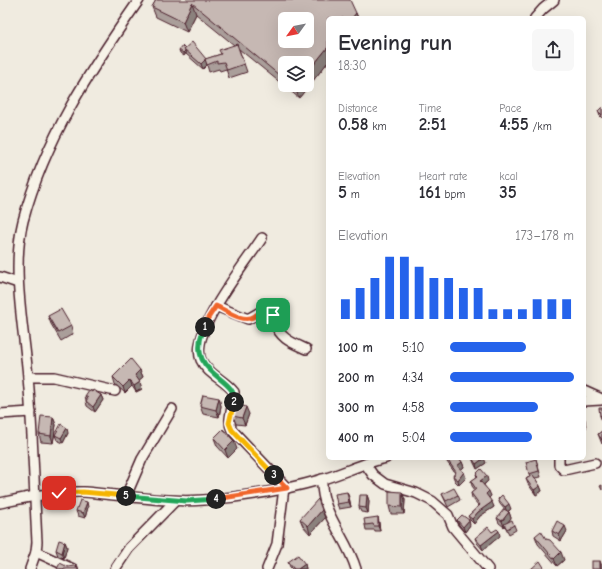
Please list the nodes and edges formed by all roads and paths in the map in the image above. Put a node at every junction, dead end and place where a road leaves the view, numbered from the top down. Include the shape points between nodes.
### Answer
1 (139, 0) edge
2 (554, 0) edge
3 (537, 16) edge
4 (262, 238) dead end
5 (0, 277) edge
6 (18, 283) junction
7 (216, 306) junction
8 (306, 349) dead end
9 (28, 377) junction
10 (115, 391) dead end
11 (586, 392) edge
12 (602, 399) edge
13 (586, 401) edge
14 (172, 409) dead end
15 (31, 412) junction
16 (0, 414) edge
17 (376, 460) edge
18 (559, 460) edge
19 (362, 463) edge
20 (594, 463) dead end
21 (322, 479) junction
22 (286, 488) junction
23 (34, 495) junction
24 (126, 496) junction
25 (175, 501) junction
26 (0, 503) edge
27 (36, 552) junction
28 (30, 569) edge
29 (73, 569) edge
30 (115, 569) edge
31 (267, 569) edge
32 (356, 569) edge
33 (488, 569) edge

1 - 6 street via 68,107 45,158 23,221
2 - 3 street
4 - 7 street
5 - 6 street
6 - 9 street
7 - 8 street via 248,319 269,309 285,339
7 - 22 street via 208,318 200,342 201,360 207,369 234,392 229,423 232,430
9 - 10 street via 54,377
9 - 15 street
11 - 12 street
12 - 13 street
14 - 24 street via 142,459
15 - 16 street
15 - 23 street
17 - 19 street
18 - 20 street via 561,468 567,471
19 - 21 street
19 - 33 street via 373,476 385,484 432,500 448,515 453,527
21 - 22 street
21 - 32 street via 326,507
22 - 25 street via 233,498
22 - 31 street via 278,544
23 - 24 street via 83,492
23 - 26 street
23 - 27 street
24 - 25 street
25 - 30 street via 129,548
27 - 28 street
27 - 29 street

